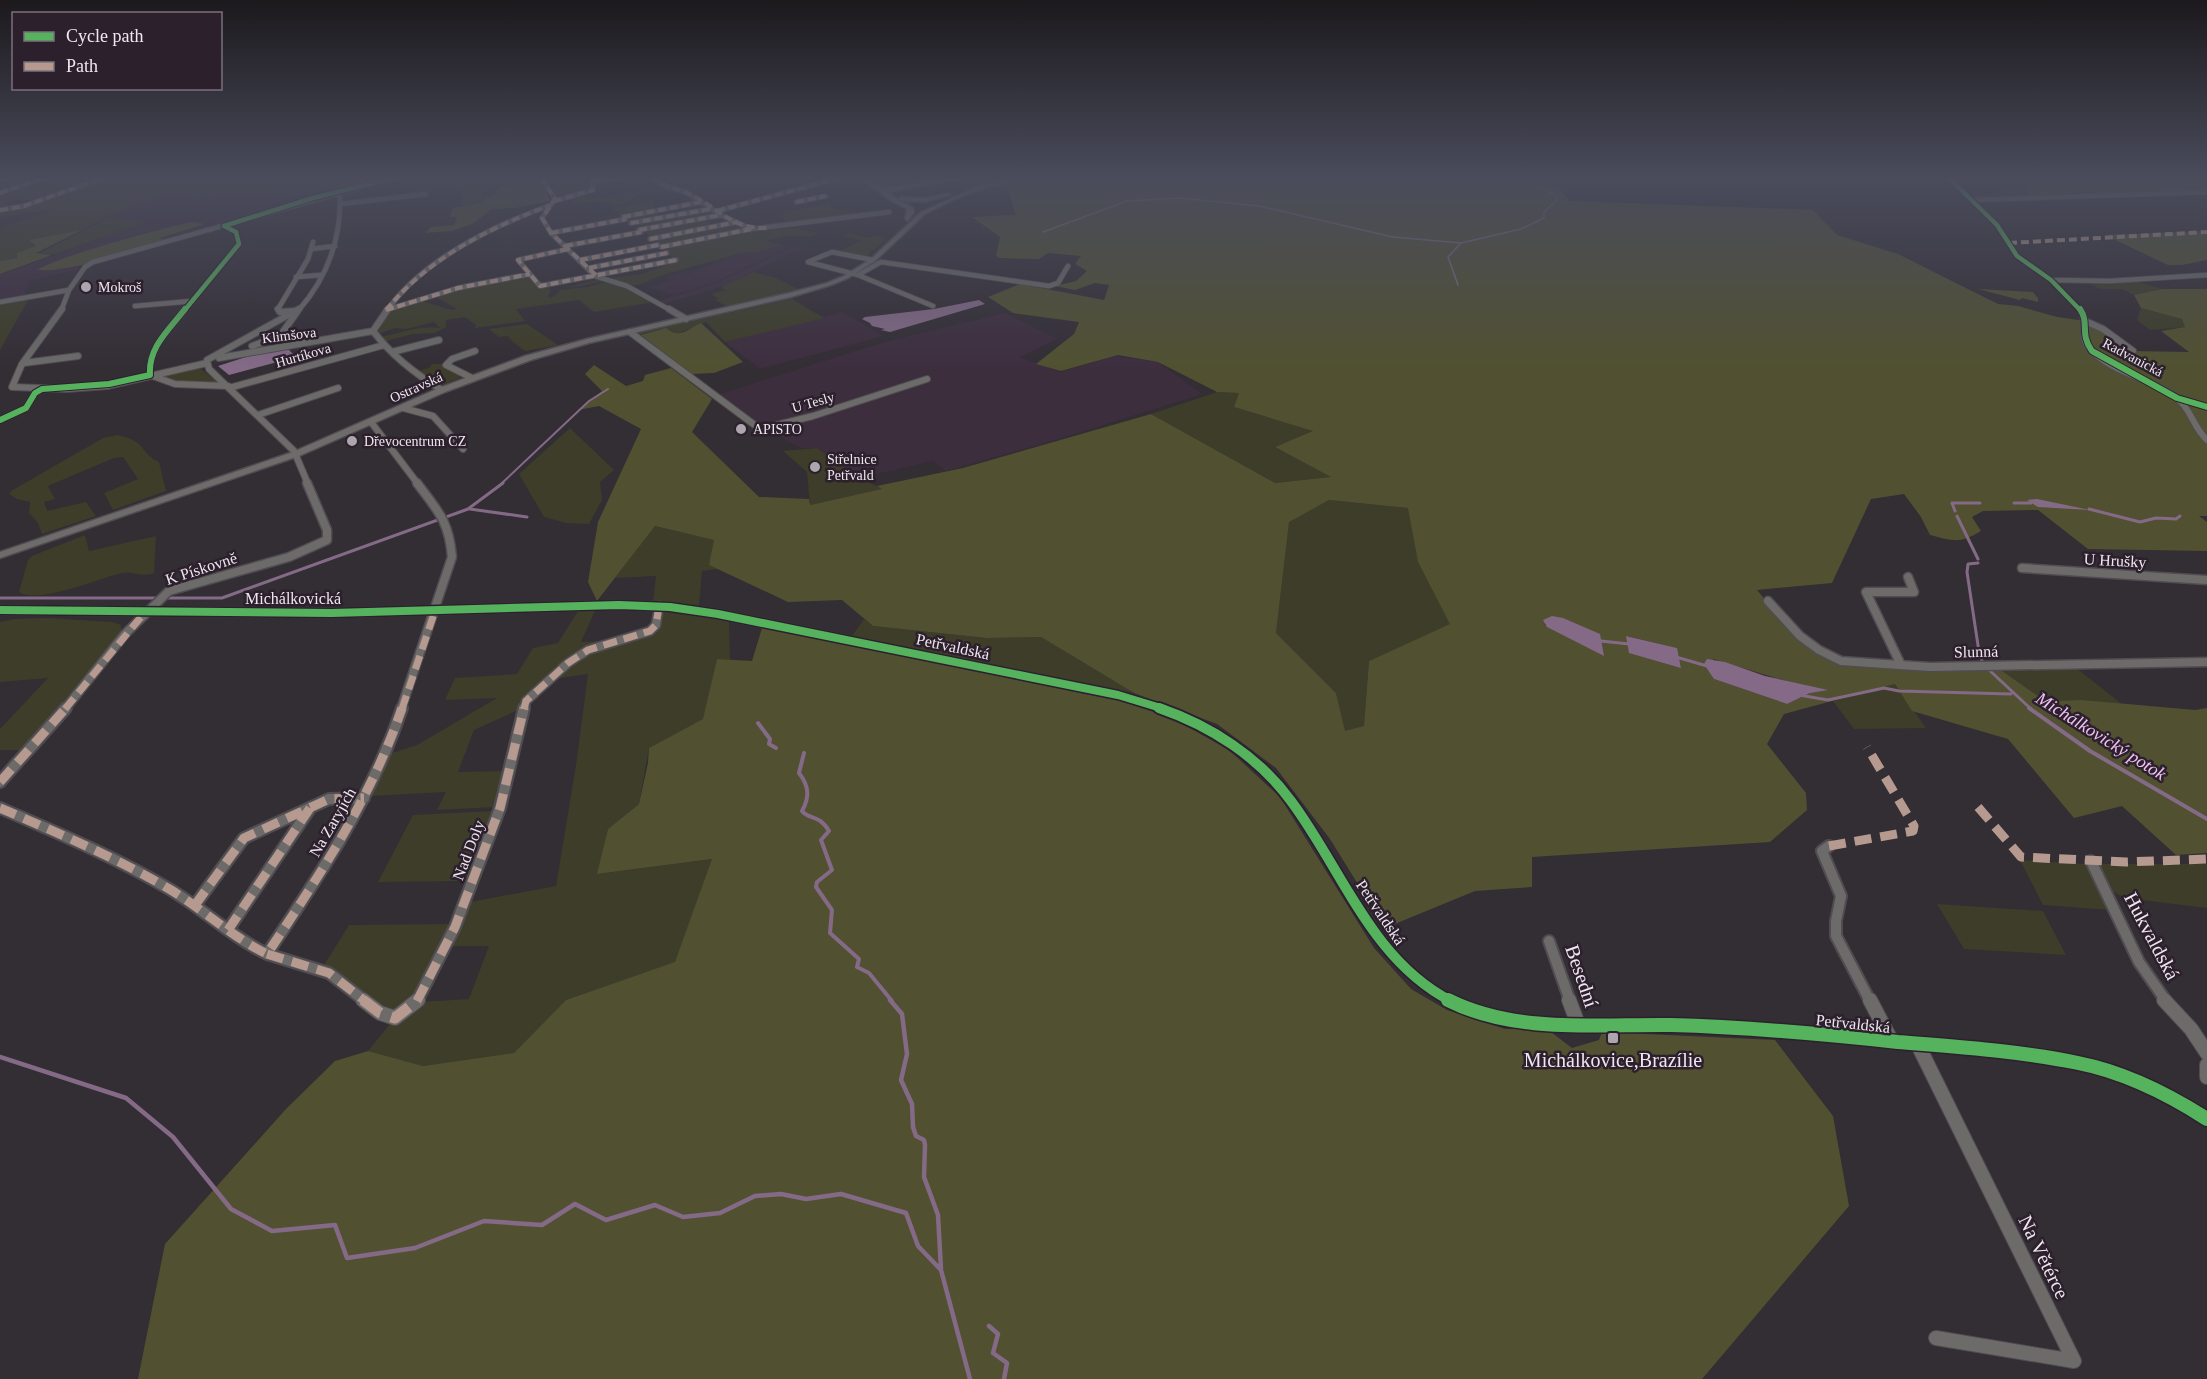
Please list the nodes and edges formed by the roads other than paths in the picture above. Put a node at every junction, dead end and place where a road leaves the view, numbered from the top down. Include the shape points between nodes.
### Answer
1 (173, 241) edge
2 (238, 241) edge
3 (336, 241) edge
4 (474, 241) edge
5 (560, 241) edge
6 (596, 241) edge
7 (653, 241) edge
8 (684, 241) edge
9 (888, 241) edge
10 (897, 241) edge
11 (2008, 241) edge
12 (313, 242) dead end
13 (888, 245) junction
14 (335, 246) junction
15 (659, 246) junction
16 (567, 248) junction
17 (311, 249) junction
18 (667, 253) junction
19 (580, 260) junction
20 (873, 260) junction
21 (808, 262) junction
22 (1068, 266) dead end
23 (798, 267) dead end
24 (589, 268) junction
25 (530, 274) junction
26 (855, 274) junction
27 (321, 275) junction
28 (2207, 275) edge
29 (595, 276) junction
30 (297, 277) junction
31 (2051, 280) junction
32 (69, 290) junction
33 (193, 301) junction
34 (0, 302) edge
35 (135, 306) dead end
36 (933, 306) dead end
37 (386, 310) junction
38 (298, 311) junction
39 (686, 319) junction
40 (2085, 321) junction
41 (373, 331) junction
42 (630, 332) junction
43 (439, 340) dead end
44 (384, 345) junction
45 (475, 351) dead end
46 (2133, 351) dead end
47 (392, 352) junction
48 (222, 353) junction
49 (78, 356) dead end
50 (207, 362) junction
51 (24, 363) junction
52 (150, 375) junction
53 (472, 378) junction
54 (927, 379) dead end
55 (229, 387) junction
56 (338, 388) dead end
57 (42, 389) junction
58 (442, 390) junction
59 (2177, 398) junction
60 (2207, 407) edge
61 (403, 408) junction
62 (258, 415) junction
63 (0, 420) edge
64 (371, 422) junction
65 (2207, 440) edge
66 (463, 449) dead end
67 (296, 454) junction
68 (0, 555) edge
69 (2022, 568) dead end
70 (1908, 577) dead end
71 (2207, 580) edge
72 (1768, 601) dead end
73 (586, 606) joint
74 (658, 606) junction
75 (0, 610) edge
76 (435, 611) junction
77 (145, 612) junction
78 (2207, 663) edge
79 (1901, 665) junction
80 (0, 782) edge
81 (364, 798) junction
82 (312, 805) junction
83 (0, 808) edge
84 (1829, 846) dead end
85 (2091, 861) dead end
86 (195, 905) junction
87 (228, 930) junction
88 (1549, 941) dead end
89 (267, 954) junction
90 (1578, 1024) junction
91 (1892, 1042) junction
92 (1918, 1045) junction
93 (2207, 1053) edge
94 (2207, 1065) edge
95 (2207, 1077) edge
96 (2207, 1119) edge
97 (1936, 1338) dead end

1 - 32 street via 89,263
2 - 33 street
3 - 14 street, Klimšova
4 - 37 street via 405,287
5 - 16 street
6 - 16 street
7 - 15 street
8 - 15 street
9 - 13 main road, Ostravská
10 - 13 main road, Ostravská
11 - 31 street, Radvanická via 2017,256
12 - 17 street
13 - 20 main road, Ostravská
14 - 17 street
14 - 27 street, Klimšova
15 - 18 street
15 - 19 street
16 - 19 street
16 - 25 street via 519,259
17 - 30 street
18 - 24 street
18 - 29 street via 676,260
19 - 24 street
20 - 21 street via 832,252
20 - 26 main road, Ostravská
21 - 23 street
21 - 26 street
22 - 26 street via 1058,284 1049,286 881,262
24 - 29 street
25 - 29 street via 540,286
25 - 37 street via 445,291
26 - 36 street
26 - 39 main road, Ostravská via 791,295
27 - 30 street
27 - 38 street, Klimšova
28 - 31 street via 2109,282
29 - 39 street via 638,292
30 - 38 street via 278,309
31 - 40 street, Radvanická via 2082,312
32 - 34 street
32 - 51 street via 56,321
33 - 35 street
33 - 52 street via 153,349
37 - 41 street
38 - 48 street, Klimšova
38 - 48 street, Klimšova via 278,340
39 - 42 main road, Ostravská
40 - 46 street
40 - 59 street, Radvanická via 2084,340 2095,353
41 - 44 street
41 - 50 street, Klimšova
42 - 53 main road, Ostravská via 549,352
42 - 54 street, U Tesly via 760,429
43 - 47 street
44 - 47 street
44 - 55 street, Hurtíkova
45 - 53 street via 446,365
47 - 58 street via 416,375
48 - 50 street, Klimšova
49 - 51 street
50 - 52 street
50 - 55 street via 209,369
51 - 57 street via 12,387
52 - 55 street, Hurtíkova via 175,384
52 - 57 street via 122,384
53 - 58 main road, Ostravská
55 - 62 street
56 - 62 street
57 - 63 street via 26,408
58 - 61 main road, Ostravská
59 - 60 street
59 - 65 street, Radvanická
61 - 64 main road, Ostravská
61 - 66 street via 433,416
62 - 67 street
64 - 67 main road, Ostravská
64 - 76 street, Na Zaryjích via 442,516 450,534 452,557
67 - 68 main road, Ostravská
67 - 77 street, K Pískovně via 327,530 327,540 289,556 169,591
69 - 71 street, U Hrušky
70 - 79 street via 1914,592 1866,592
72 - 79 street, Slunná via 1794,633 1832,658
73 - 74 street, Petřvaldská
73 - 76 street, Michálkovická
74 - 89 street, Nad Doly via 656,625 650,631 588,650 526,700 497,817 456,927 418,1000 395,1018 380,1013 329,973
74 - 90 street, Petřvaldská via 718,614 1118,695 1169,711 1236,747 1269,775 1290,798 1372,928 1414,979 1448,1001 1481,1015 1519,1022
75 - 77 street, Michálkovická
76 - 77 street, Michálkovická
76 - 81 street, Na Zaryjích via 394,731
77 - 80 street, K Pískovně
78 - 79 street, Slunná
81 - 82 street via 329,799
81 - 89 street, Na Zaryjích
82 - 86 street via 244,838
82 - 87 street
83 - 86 street via 102,853
84 - 91 street via 1822,851 1841,896 1836,936
85 - 93 street, Hukvaldská via 2143,969 2201,1039
86 - 87 street
87 - 89 street via 245,945
88 - 90 street, Besední
90 - 91 street, Petřvaldská via 1739,1028
91 - 92 street, Petřvaldská
92 - 96 street, Petřvaldská via 2096,1067 2172,1098
92 - 97 street, Na Větérce via 2074,1361
94 - 95 street

